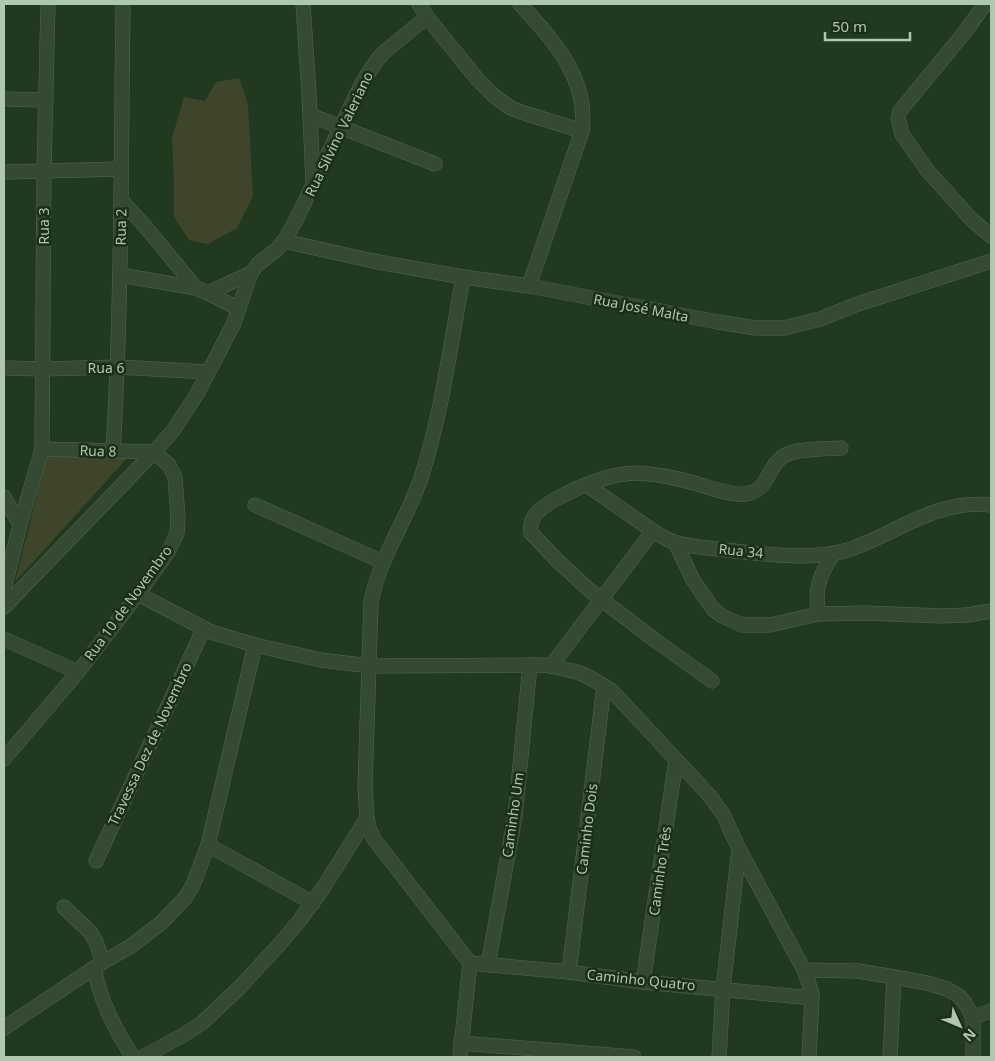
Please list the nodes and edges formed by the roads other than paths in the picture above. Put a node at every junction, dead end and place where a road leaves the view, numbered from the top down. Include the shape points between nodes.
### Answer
1 (48, 4) edge
2 (123, 4) edge
3 (303, 4) edge
4 (419, 4) edge
5 (520, 4) edge
6 (985, 4) edge
7 (427, 17) junction
8 (4, 99) edge
9 (46, 100) junction
10 (310, 114) junction
11 (342, 126) junction
12 (582, 131) junction
13 (435, 164) dead end
14 (121, 169) junction
15 (44, 171) junction
16 (4, 172) edge
17 (313, 185) junction
18 (122, 200) junction
19 (991, 236) edge
20 (284, 241) junction
21 (991, 261) edge
22 (251, 273) junction
23 (120, 275) junction
24 (463, 277) junction
25 (530, 286) junction
26 (202, 290) junction
27 (239, 309) junction
28 (118, 367) junction
29 (4, 368) edge
30 (44, 369) junction
31 (208, 372) junction
32 (841, 448) dead end
33 (42, 449) junction
34 (113, 451) junction
35 (154, 452) junction
36 (587, 485) junction
37 (4, 497) edge
38 (255, 505) dead end
39 (991, 505) edge
40 (20, 525) junction
41 (653, 531) junction
42 (675, 542) junction
43 (833, 554) junction
44 (383, 562) junction
45 (4, 589) edge
46 (138, 594) junction
47 (602, 600) junction
48 (4, 607) edge
49 (991, 611) edge
50 (818, 614) junction
51 (204, 628) junction
52 (4, 639) edge
53 (255, 645) junction
54 (530, 665) junction
55 (370, 666) junction
56 (551, 666) junction
57 (78, 672) junction
58 (712, 681) dead end
59 (604, 686) junction
60 (4, 759) edge
61 (676, 760) junction
62 (367, 818) junction
63 (208, 845) junction
64 (739, 849) junction
65 (96, 861) dead end
66 (313, 903) junction
67 (64, 907) dead end
68 (470, 963) junction
69 (99, 965) junction
70 (488, 965) junction
71 (804, 970) junction
72 (569, 972) junction
73 (894, 976) junction
74 (643, 982) junction
75 (723, 989) junction
76 (812, 998) junction
77 (991, 1011) edge
78 (973, 1017) junction
79 (4, 1028) edge
80 (460, 1050) edge
81 (133, 1057) edge
82 (143, 1057) edge
83 (634, 1057) edge
84 (719, 1057) edge
85 (809, 1057) edge
86 (890, 1057) edge
87 (973, 1057) edge

1 - 9 street, Rua 3
2 - 14 street, Rua 2
3 - 10 street
4 - 7 street
5 - 12 street via 573,72 584,114
6 - 19 street via 900,111 898,118 902,134 927,170 972,220
7 - 11 street, Rua Silvino Valeriano via 377,60 363,80
7 - 12 street via 498,100 521,112
8 - 9 street
9 - 15 street, Rua 3
10 - 11 street
10 - 17 street
11 - 13 street
11 - 17 street, Rua Silvino Valeriano
12 - 25 street
14 - 15 street
14 - 18 street, Rua 2
15 - 16 street
15 - 30 street, Rua 3
17 - 20 street, Rua Silvino Valeriano
18 - 23 street, Rua 2
18 - 26 street
20 - 22 street, Rua Silvino Valeriano
20 - 24 street, Rua José Malta
21 - 25 street, Rua José Malta via 820,319 784,328 756,328 718,322
22 - 26 street
22 - 27 street
23 - 26 street
23 - 28 street, Rua 2
24 - 25 street, Rua José Malta
24 - 44 street via 438,418 428,455 412,502
26 - 27 street
27 - 31 street
28 - 30 street, Rua 6
28 - 31 street, Rua 6
28 - 34 street, Rua 2
29 - 30 street, Rua 6
30 - 33 street, Rua 3
31 - 35 street via 172,432
32 - 36 street via 790,452 774,465 765,483 740,495 684,480 637,473
33 - 34 street, Rua 8
33 - 40 street, Rua 3
34 - 35 street, Rua 8
35 - 46 street, Rua 10 de Novembro via 174,473 177,533 168,552
35 - 48 street
36 - 41 street, Rua 34
36 - 47 street via 541,508 530,528 558,562
37 - 40 street
38 - 44 street
39 - 43 street, Rua 34 via 977,504 933,512
40 - 45 street, Rua 3
41 - 42 street, Rua 34
41 - 47 street
42 - 43 street, Rua 34 via 767,554
42 - 50 street via 705,599 722,616 742,626 770,625
43 - 50 street via 818,582
44 - 55 street via 371,603
46 - 51 street
46 - 57 street, Rua 10 de Novembro
47 - 56 street
47 - 58 street
49 - 50 street via 942,616
51 - 53 street
51 - 65 street, Travessa Dez de Novembro
52 - 57 street
53 - 55 street via 321,660
53 - 63 street
54 - 55 street
54 - 56 street
54 - 70 street, Caminho Um via 515,816
55 - 62 street via 365,786
56 - 59 street via 577,672
57 - 60 street, Rua 10 de Novembro
59 - 61 street
59 - 72 street, Caminho Dois
61 - 64 street via 716,804
61 - 74 street, Caminho Três
62 - 66 street
62 - 68 street via 374,840
63 - 66 street
63 - 69 street via 193,885 177,907 131,946
64 - 71 street
64 - 75 street
66 - 82 street via 278,946 202,1023
67 - 69 street via 96,942
68 - 70 street, Caminho Quatro
68 - 80 street
69 - 79 street
69 - 81 street via 102,1001
70 - 72 street, Caminho Quatro
71 - 73 street
71 - 76 street
72 - 74 street, Caminho Quatro
73 - 78 street via 948,989 959,996
73 - 86 street
74 - 75 street, Caminho Quatro
75 - 76 street, Caminho Quatro
75 - 84 street
76 - 85 street
77 - 78 street
78 - 87 street
80 - 83 street

